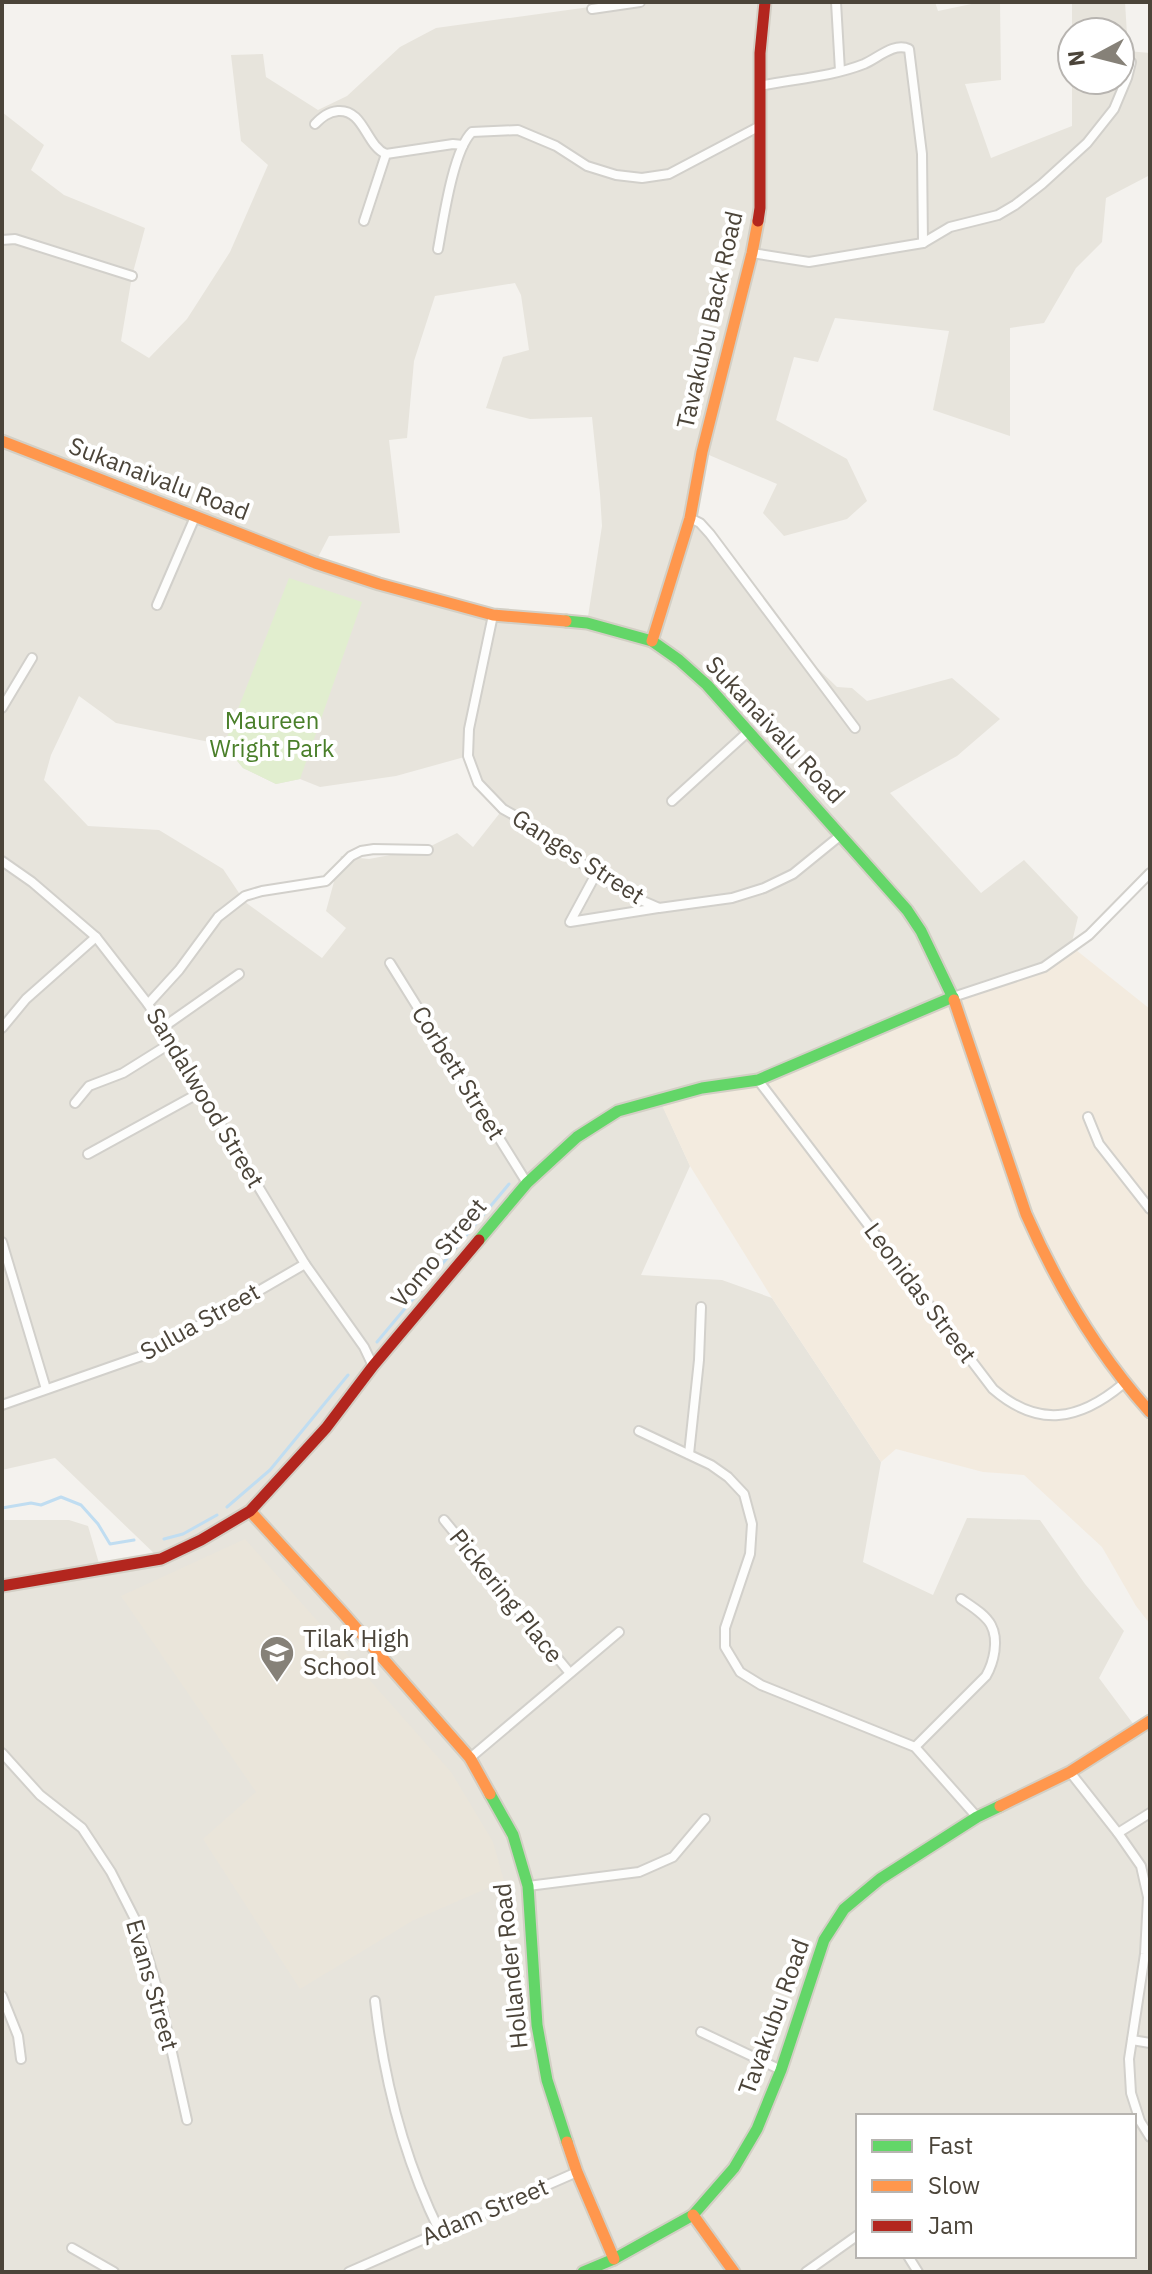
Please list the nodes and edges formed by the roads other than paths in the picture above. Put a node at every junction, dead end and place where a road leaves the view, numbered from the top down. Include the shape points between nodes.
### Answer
1 (640, 2) edge
2 (765, 2) edge
3 (836, 2) edge
4 (592, 9) dead end
5 (840, 71) junction
6 (759, 86) junction
7 (1119, 96) edge
8 (315, 124) dead end
9 (760, 126) junction
10 (463, 145) junction
11 (386, 154) junction
12 (364, 221) dead end
13 (2, 240) edge
14 (923, 243) junction
15 (438, 249) dead end
16 (752, 253) junction
17 (132, 276) dead end
18 (2, 441) edge
19 (195, 517) junction
20 (690, 518) junction
21 (157, 605) dead end
22 (493, 615) junction
23 (652, 641) junction
24 (32, 658) dead end
25 (2, 708) edge
26 (855, 728) dead end
27 (749, 731) junction
28 (672, 801) dead end
29 (841, 835) junction
30 (428, 850) dead end
31 (2, 861) edge
32 (1150, 873) edge
33 (596, 874) junction
34 (659, 908) junction
35 (96, 937) junction
36 (390, 963) dead end
37 (239, 974) dead end
38 (953, 997) junction
39 (148, 1004) junction
40 (2, 1028) edge
41 (162, 1028) junction
42 (171, 1043) junction
43 (758, 1080) junction
44 (201, 1092) junction
45 (75, 1103) dead end
46 (1088, 1117) dead end
47 (88, 1154) dead end
48 (527, 1183) junction
49 (1150, 1209) edge
50 (2, 1242) edge
51 (305, 1264) junction
52 (701, 1307) dead end
53 (373, 1366) junction
54 (1123, 1384) junction
55 (46, 1389) junction
56 (2, 1405) edge
57 (1150, 1412) edge
58 (639, 1431) dead end
59 (689, 1454) junction
60 (250, 1511) junction
61 (444, 1520) dead end
62 (2, 1586) edge
63 (961, 1599) dead end
64 (619, 1632) dead end
65 (569, 1672) junction
66 (1150, 1721) edge
67 (915, 1747) junction
68 (2, 1753) edge
69 (470, 1758) junction
70 (1070, 1772) junction
71 (1150, 1813) edge
72 (977, 1817) junction
73 (705, 1819) dead end
74 (1118, 1833) junction
75 (528, 1886) junction
76 (1148, 1954) edge
77 (2, 1996) edge
78 (375, 2001) dead end
79 (701, 2032) dead end
80 (1132, 2040) junction
81 (1150, 2043) edge
82 (21, 2059) dead end
83 (781, 2070) junction
84 (187, 2120) dead end
85 (1150, 2137) edge
86 (577, 2172) junction
87 (693, 2215) junction
88 (440, 2232) junction
89 (856, 2236) edge
90 (72, 2248) dead end
91 (614, 2259) junction
92 (114, 2272) edge
93 (349, 2272) edge
94 (583, 2272) edge
95 (734, 2272) edge
96 (806, 2272) edge

1 - 4 street
2 - 6 main road, Tavakubu Back Road
3 - 5 street
5 - 6 street
5 - 14 street via 896,46 909,49 922,154
6 - 9 main road, Tavakubu Back Road
7 - 14 street via 1087,143 1015,205 998,215 950,227
8 - 11 street via 331,112 350,113
9 - 10 street via 669,174 642,178 587,166 518,130 472,132
9 - 16 main road, Tavakubu Back Road via 760,208
10 - 11 street
10 - 15 street
11 - 12 street
13 - 17 street via 15,239
14 - 16 street via 809,262
16 - 20 main road, Tavakubu Back Road
18 - 19 main road, Sukanaivalu Road
19 - 21 street
19 - 22 main road, Sukanaivalu Road via 341,571
20 - 23 main road, Tavakubu Back Road
20 - 26 street via 710,534
22 - 23 main road, Sukanaivalu Road via 587,623
22 - 33 street, Ganges Street via 469,729 468,756 478,783 503,809
23 - 27 main road, Sukanaivalu Road via 707,685
24 - 25 street
27 - 28 street
27 - 29 main road, Sukanaivalu Road
29 - 34 street, Ganges Street via 793,874 764,888
29 - 38 main road, Sukanaivalu Road via 907,910
30 - 39 street via 361,851 326,881 245,896 218,917
31 - 35 street, Sandalwood Street
32 - 38 street via 1089,935 1044,967
33 - 34 street, Ganges Street
33 - 34 street via 570,922
35 - 39 street, Sandalwood Street
35 - 40 street via 26,999
36 - 48 street, Corbett Street
37 - 41 street
38 - 43 main road, Vomo Street
38 - 54 main road, Sukanaivalu Road via 1040,1248 1073,1312
39 - 41 street, Sandalwood Street
41 - 42 street, Sandalwood Street
42 - 44 street, Sandalwood Street
42 - 45 street via 123,1073 89,1086
43 - 48 main road, Vomo Street via 680,1092 618,1111 577,1137
43 - 54 street, Leonidas Street via 1008,1402 1047,1417 1086,1408
44 - 47 street
44 - 51 street, Sandalwood Street
46 - 49 street via 1099,1144
48 - 53 main road, Vomo Street
50 - 55 street
51 - 53 street, Sandalwood Street
51 - 55 street, Sulua Street via 153,1352
52 - 59 street
53 - 60 main road, Vomo Street via 326,1428
54 - 57 main road, Sukanaivalu Road
55 - 56 street, Sulua Street
58 - 59 street
59 - 67 street via 728,1477 744,1494 749,1509 750,1554 725,1628 725,1647 736,1667 761,1685
60 - 62 main road, Vomo Street via 161,1559
60 - 69 main road, Hollander Road
61 - 65 street, Pickering Place
63 - 67 street via 992,1626 992,1666
64 - 65 street
65 - 69 street
66 - 70 main road, Tavakubu Road
67 - 72 street
68 - 84 street, Evans Street via 40,1795 82,1828 138,1925
69 - 75 main road, Hollander Road via 513,1835
70 - 72 main road, Tavakubu Road
70 - 74 street
71 - 74 street
72 - 83 main road, Tavakubu Road via 880,1879 844,1909 824,1940
73 - 75 street via 673,1857 639,1872
74 - 76 street via 1141,1866 1148,1897
75 - 86 main road, Hollander Road via 537,2025 547,2080
76 - 80 street
77 - 82 street
78 - 88 street via 382,2059 405,2147
79 - 83 street
80 - 81 street
80 - 85 street via 1131,2093
83 - 87 main road, Tavakubu Road via 734,2168
86 - 88 street, Adam Street
86 - 91 main road, Hollander Road
87 - 91 main road, Tavakubu Road
87 - 95 main road
88 - 93 street, Adam Street
89 - 96 street
90 - 92 street
91 - 94 main road, Tavakubu Road

